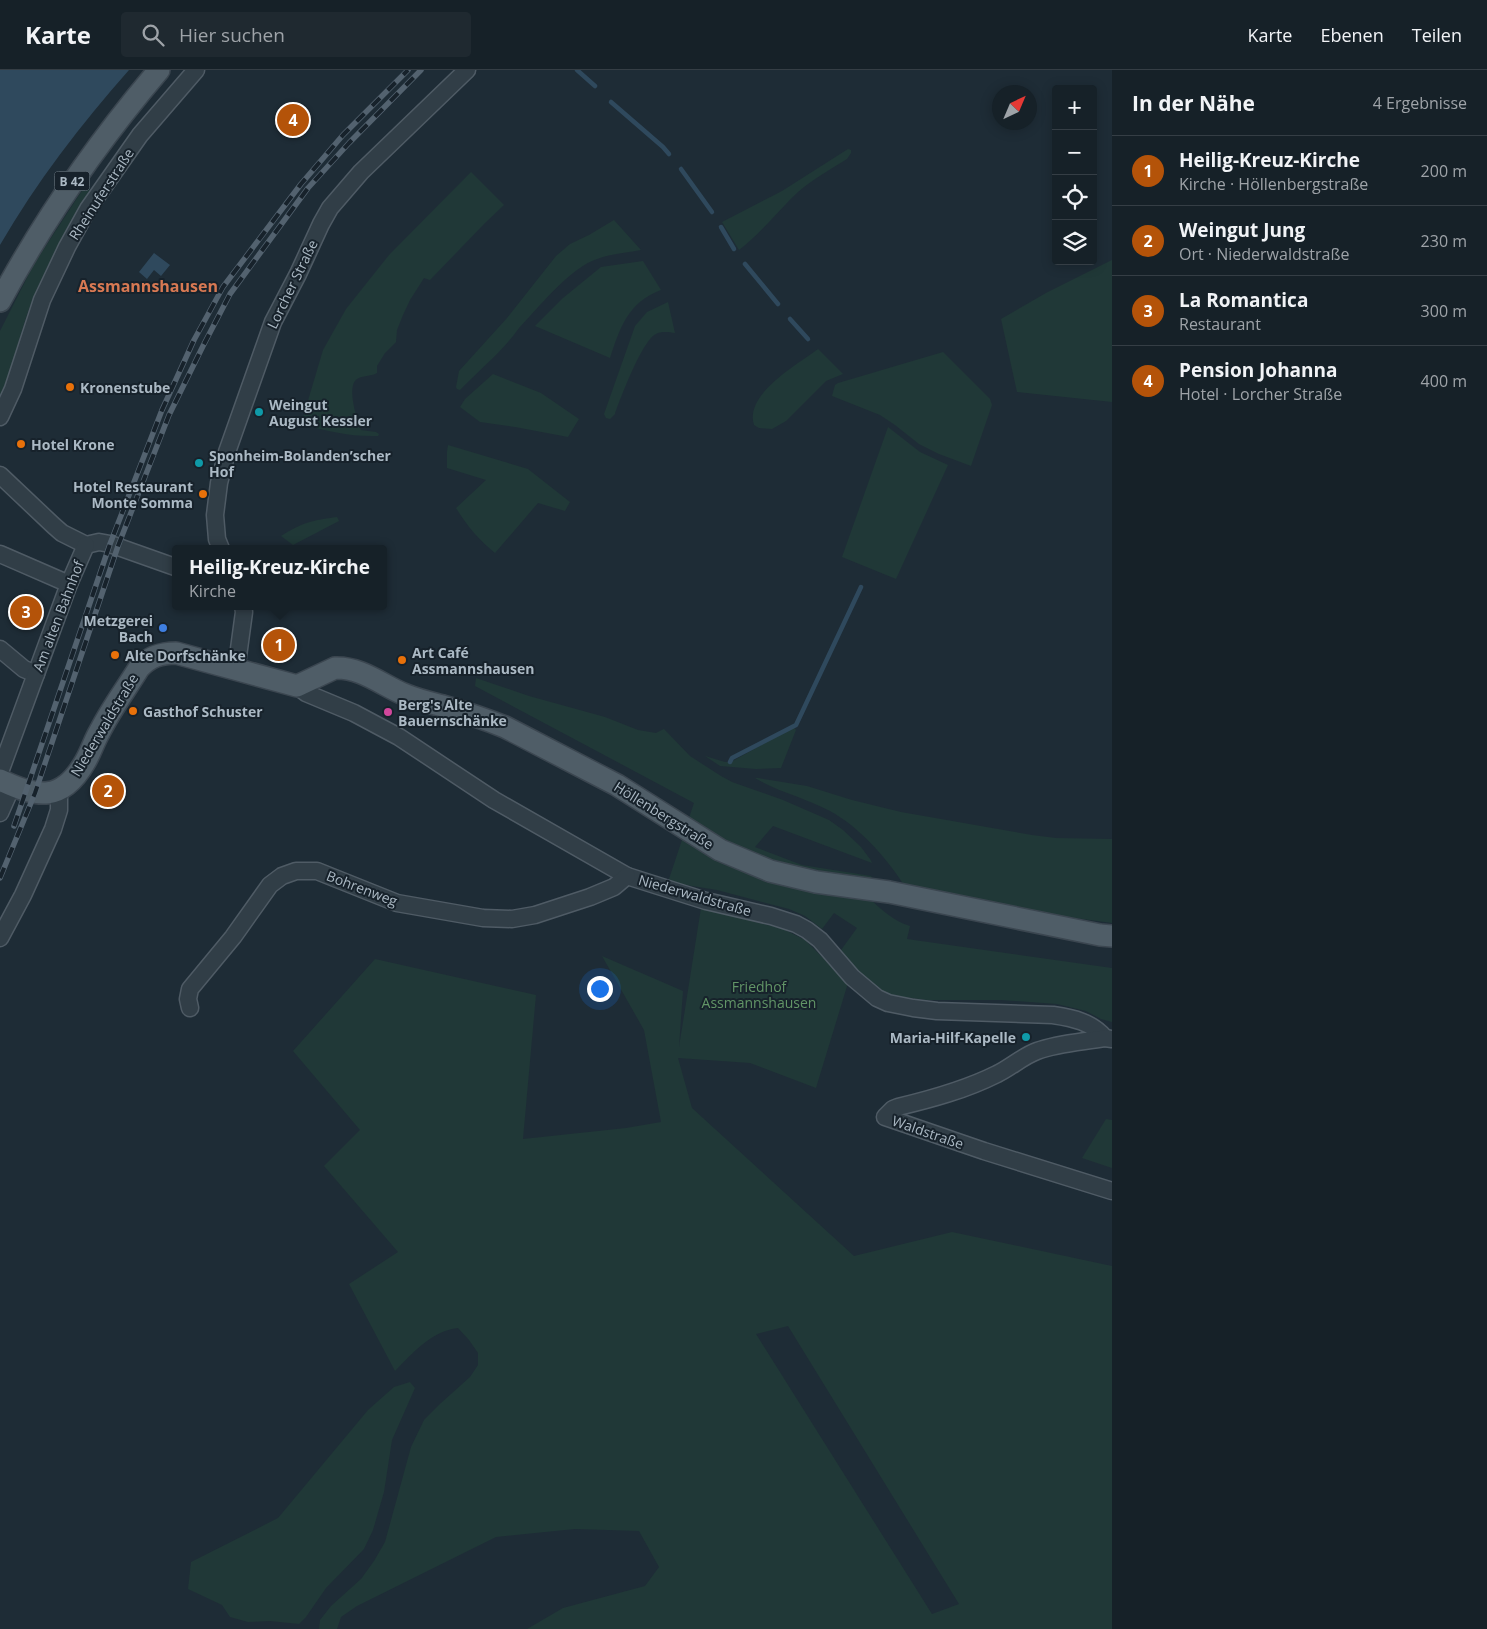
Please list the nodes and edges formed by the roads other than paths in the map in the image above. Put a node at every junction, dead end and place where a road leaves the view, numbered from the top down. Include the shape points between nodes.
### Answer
1 (159, 70) edge
2 (196, 70) edge
3 (457, 73) edge
4 (0, 301) edge
5 (0, 417) edge
6 (0, 475) edge
7 (86, 545) junction
8 (219, 545) edge
9 (0, 554) edge
10 (170, 565) edge
11 (69, 584) junction
12 (244, 610) edge
13 (0, 649) edge
14 (236, 671) junction
15 (36, 674) junction
16 (297, 686) junction
17 (4, 780) edge
18 (58, 791) junction
19 (0, 813) edge
20 (627, 876) junction
21 (1112, 936) edge
22 (0, 938) edge
23 (190, 1008) dead end
24 (1109, 1038) edge
25 (1112, 1191) edge

1 - 4 main road, B 42 via 106,133 71,182
2 - 5 street, Rheinuferstraße via 140,135 88,209 42,300 13,389
3 - 8 street, Lorcher Straße via 361,172 321,224 273,322 227,452 215,514
6 - 7 street via 54,526
7 - 10 street via 110,544
7 - 11 street, Am alten Bahnhof
9 - 11 street
11 - 15 street, Am alten Bahnhof
12 - 14 street
13 - 15 street via 24,669
14 - 16 main road
14 - 18 main road, Niederwaldstraße via 176,654 163,653 147,660 100,730 76,776
15 - 17 street, Am alten Bahnhof
16 - 20 street, Niederwaldstraße via 399,737 494,800
16 - 21 main road, Höllenbergstraße via 335,668 354,670 406,695 498,724 617,785 720,850 778,874 889,892
17 - 18 main road via 35,793
17 - 19 street, Am alten Bahnhof
18 - 22 street via 59,810 53,829
20 - 23 street, Bohrenweg via 614,887 590,897 512,919 483,918 397,903 317,871 296,871 270,885 190,989
20 - 24 street, Niederwaldstraße via 706,901 793,922 820,940 868,992 888,1003 937,1010 1053,1015 1074,1019
24 - 25 street, Waldstraße via 1035,1051 973,1086 898,1107 885,1117

